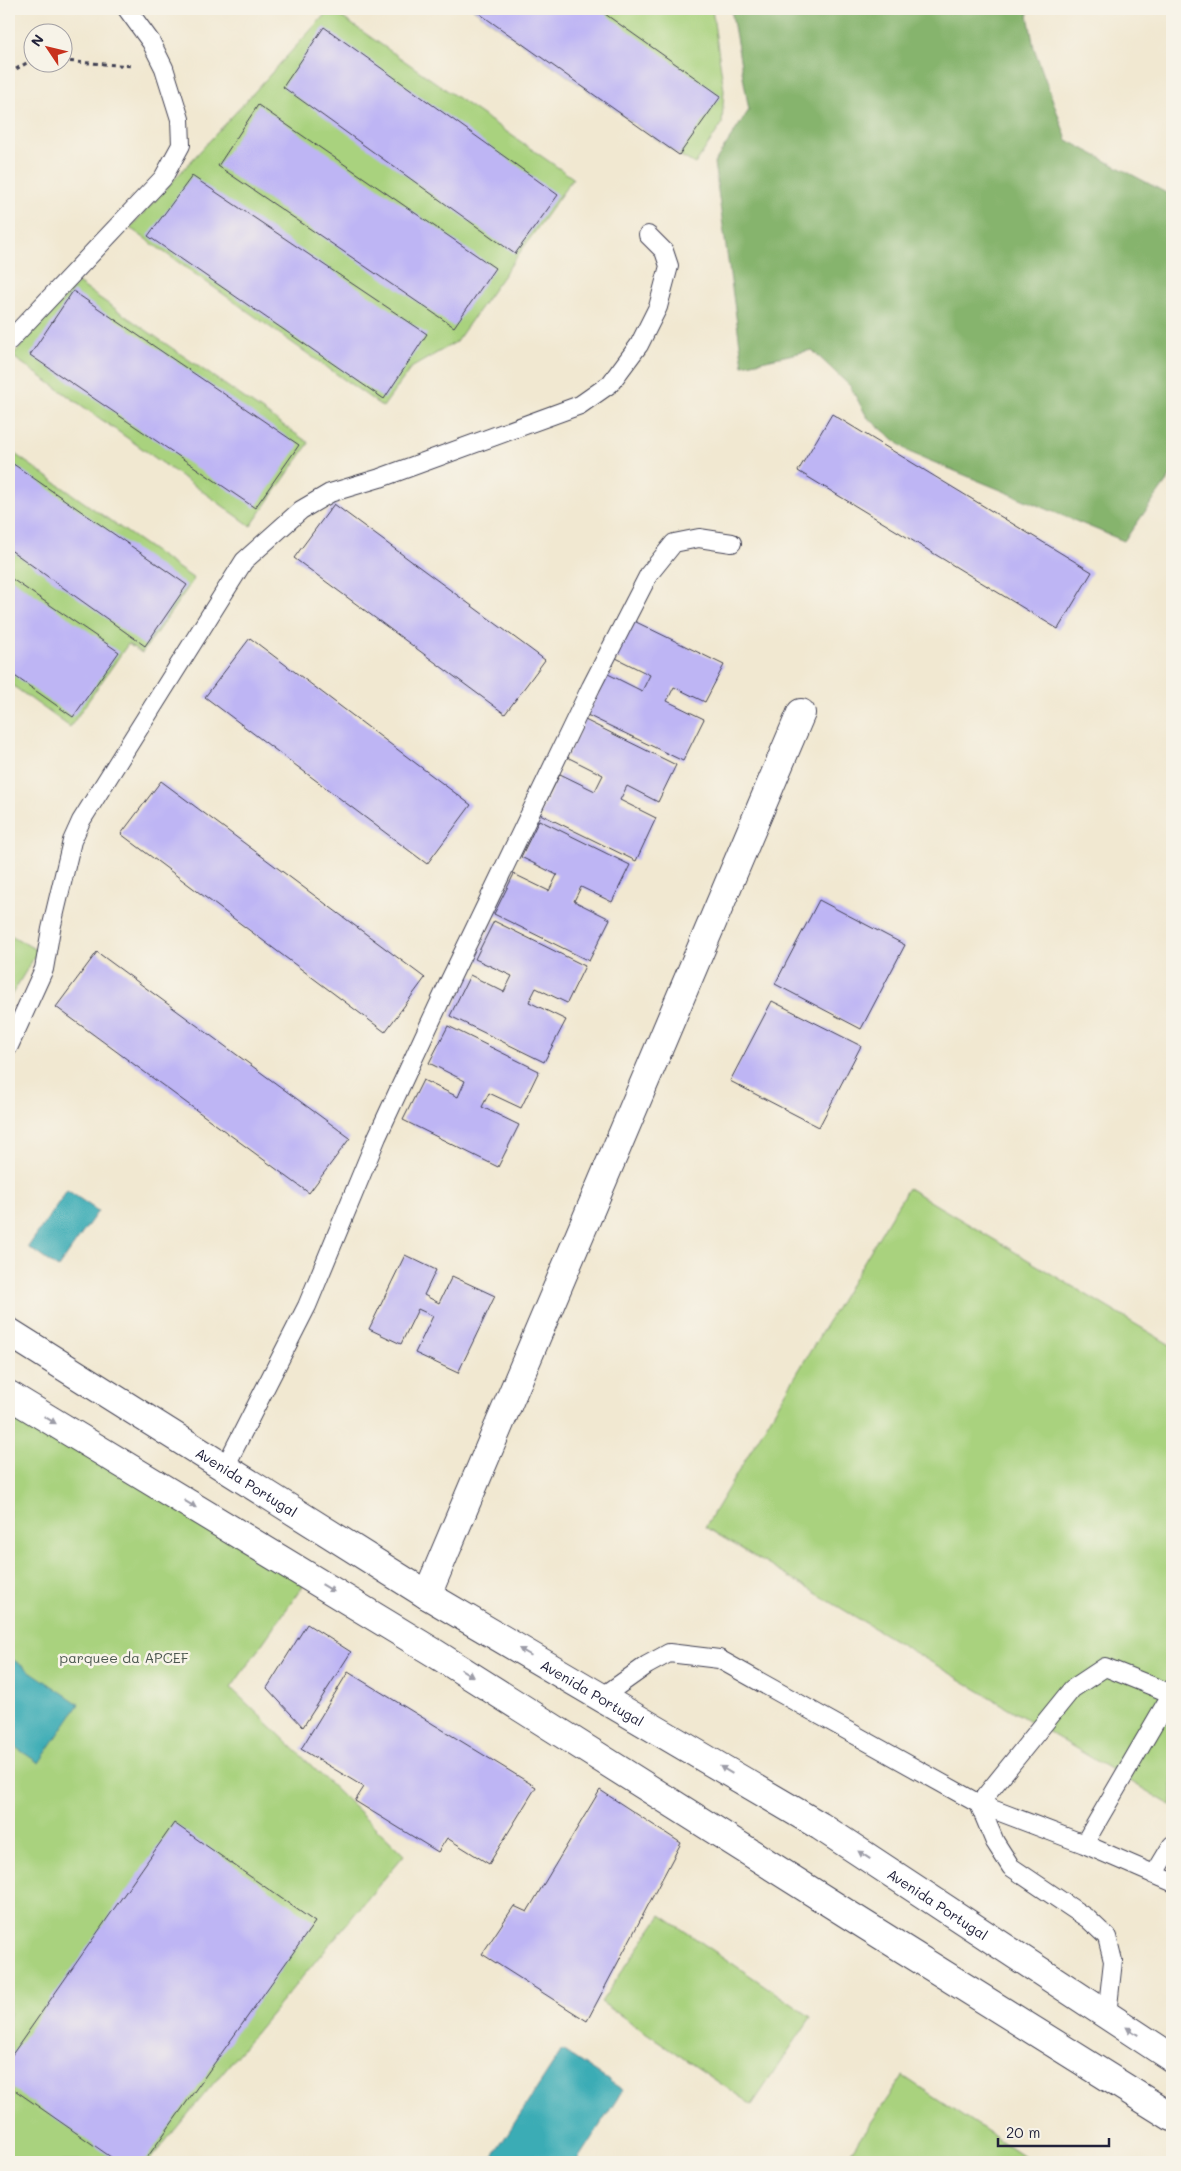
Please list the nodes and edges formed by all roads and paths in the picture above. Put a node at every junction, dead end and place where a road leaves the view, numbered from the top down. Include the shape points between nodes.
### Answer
1 (127, 9) edge
2 (72, 62) edge
3 (22, 66) edge
4 (164, 68) junction
5 (9, 73) edge
6 (648, 234) dead end
7 (9, 341) edge
8 (732, 543) dead end
9 (801, 713) dead end
10 (9, 1046) edge
11 (9, 1332) edge
12 (9, 1395) edge
13 (224, 1469) junction
14 (428, 1595) junction
15 (1172, 1693) edge
16 (602, 1697) junction
17 (979, 1804) junction
18 (1084, 1844) junction
19 (1172, 1845) edge
20 (1154, 1875) junction
21 (1172, 1882) edge
22 (1107, 2015) junction
23 (1172, 2058) edge
24 (1172, 2117) edge

1 - 4 lane via 151,42
2 - 4 path
3 - 5 path
4 - 7 lane via 180,119 181,145 163,178
6 - 10 lane via 664,251 669,266 658,308 640,345 610,384 580,405 330,493 301,510 244,561 81,821 72,841 44,969
8 - 13 lane via 699,538 674,543 649,574 458,962 377,1137 307,1306
9 - 14 street
11 - 13 street, Avenida Portugal
12 -> 24 street via 433,1652
13 - 14 street, Avenida Portugal
16 -> 14 street, Avenida Portugal
15 - 17 lane via 1105,1667 1072,1689
15 - 18 lane
16 - 17 lane via 669,1653 719,1659
22 -> 16 street, Avenida Portugal via 820,1826
17 - 18 lane
17 - 22 lane via 995,1842 1011,1867 1088,1919 1107,1937 1113,1961
18 - 20 lane
19 - 20 lane
20 - 21 lane
23 -> 22 street, Avenida Portugal

